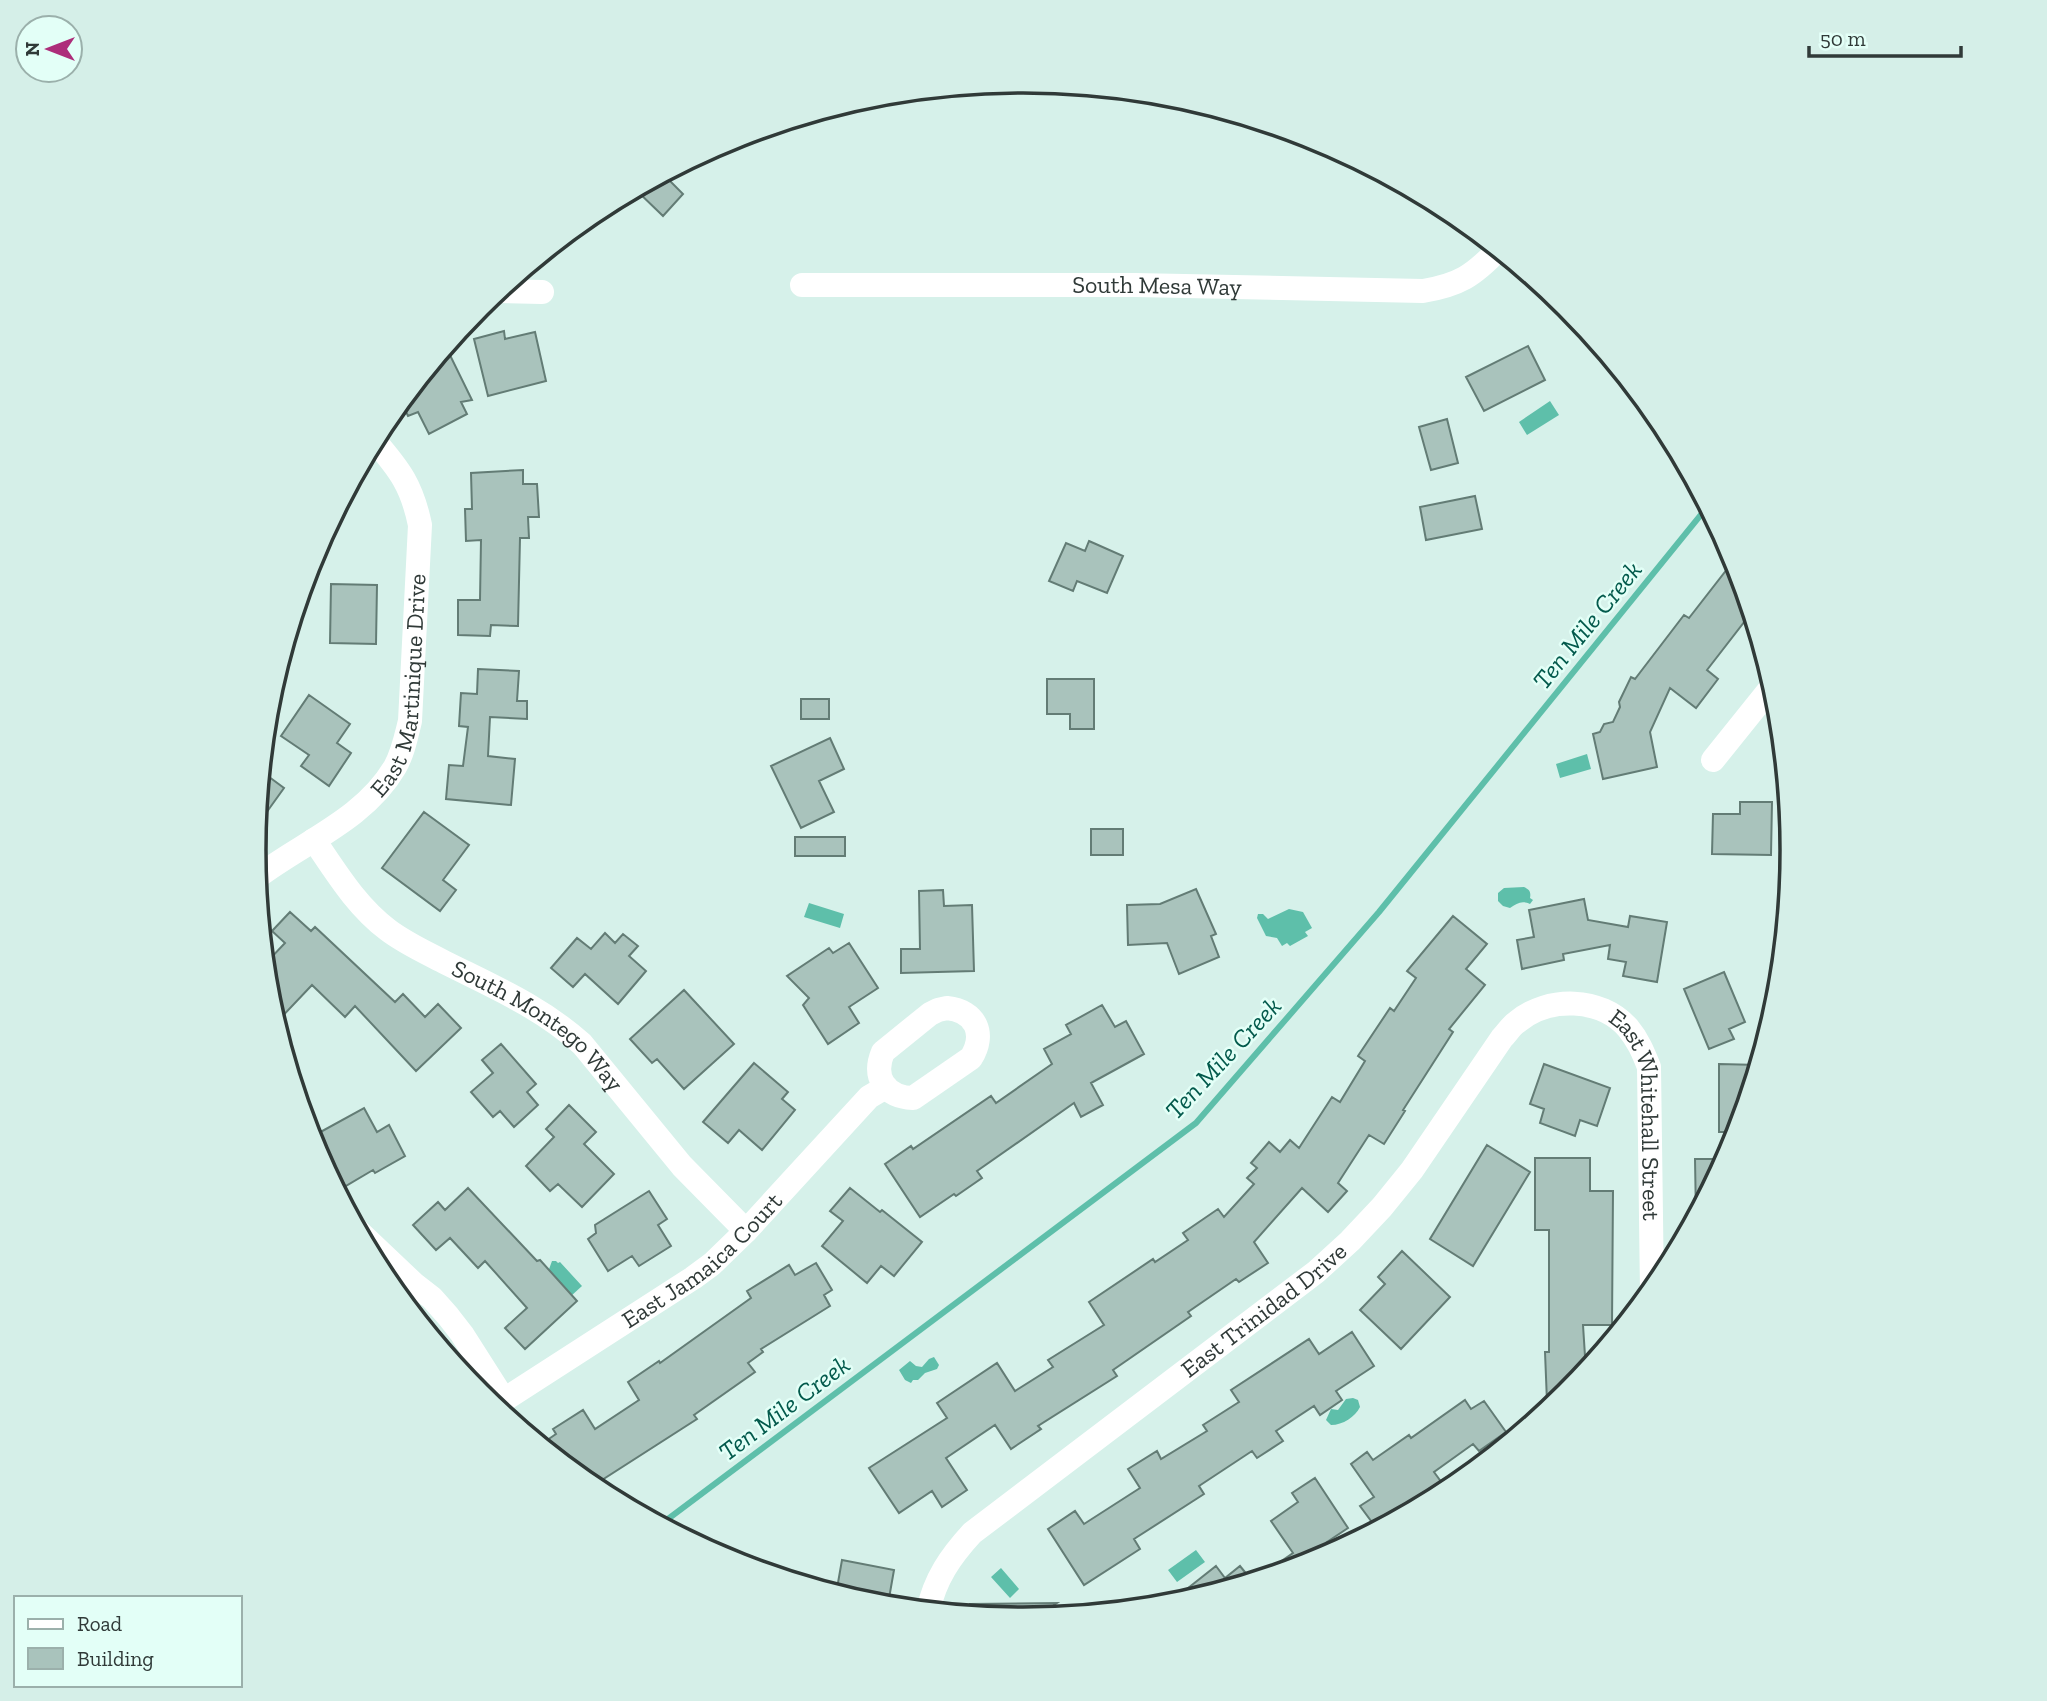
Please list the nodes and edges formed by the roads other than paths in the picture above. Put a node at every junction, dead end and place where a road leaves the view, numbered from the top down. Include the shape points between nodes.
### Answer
1 (1493, 256) edge
2 (802, 285) dead end
3 (514, 291) edge
4 (542, 292) dead end
5 (381, 449) edge
6 (1765, 695) edge
7 (1713, 760) dead end
8 (314, 839) junction
9 (266, 871) edge
10 (1584, 1004) joint
11 (886, 1087) dead end
12 (747, 1231) junction
13 (1653, 1273) edge
14 (408, 1292) edge
15 (492, 1390) edge
16 (503, 1400) edge
17 (930, 1602) edge

1 - 2 street, South Mesa Way via 1469,276 1423,291
3 - 4 street
5 - 8 street, East Martinique Drive via 405,479 420,525 410,721 405,744 383,786 367,803
6 - 7 street
8 - 9 street, East Martinique Drive
8 - 12 street, South Montego Way via 353,897 388,930 546,1014 582,1044 682,1166
10 - 13 street, East Whitehall Street via 1607,1012 1626,1026 1649,1067
10 - 17 street, East Trinidad Drive via 1561,1003 1517,1021 1412,1170 1350,1241 1316,1272 972,1533 942,1570
11 - 12 street, East Jamaica Court via 869,1097
12 - 16 street, East Jamaica Court via 692,1278
14 - 15 street via 432,1298 448,1315

